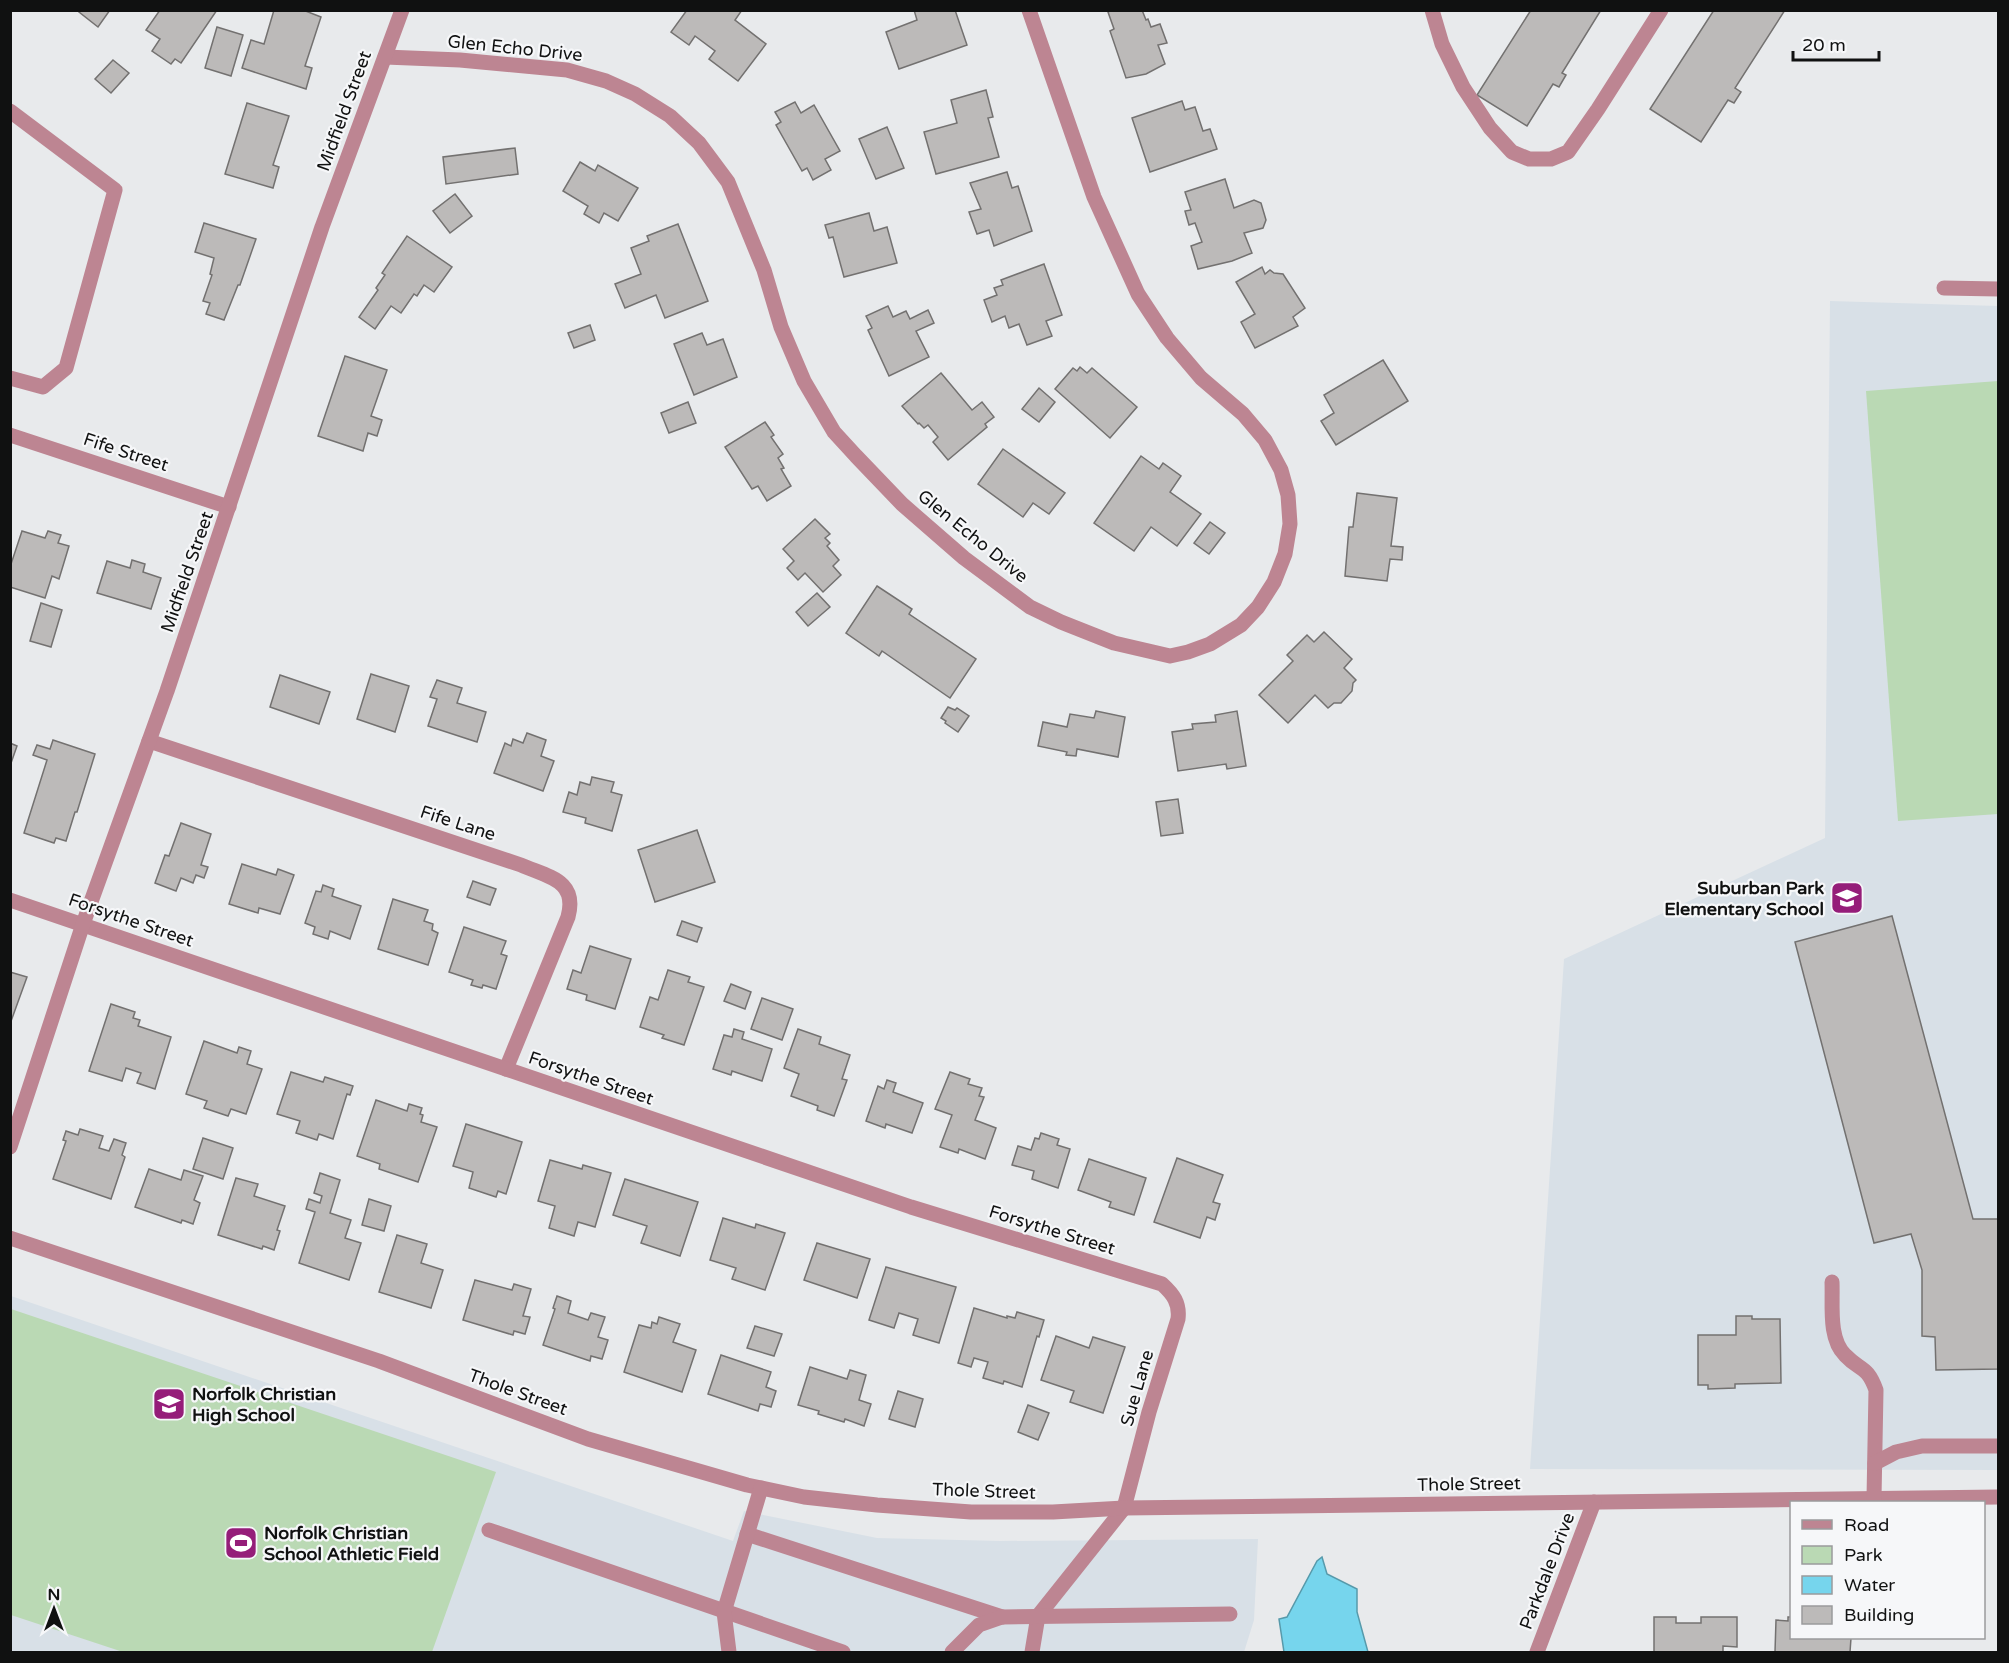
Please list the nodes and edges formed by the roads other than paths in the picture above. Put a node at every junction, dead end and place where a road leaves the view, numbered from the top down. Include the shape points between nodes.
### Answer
1 (402, 10) edge
2 (1432, 10) edge
3 (1661, 10) edge
4 (1030, 14) edge
5 (385, 57) junction
6 (10, 111) edge
7 (1944, 288) dead end
8 (1998, 289) edge
9 (10, 378) edge
10 (10, 435) edge
11 (229, 507) junction
12 (149, 741) junction
13 (10, 900) edge
14 (83, 924) junction
15 (506, 1070) junction
16 (10, 1147) edge
17 (10, 1238) edge
18 (1832, 1282) dead end
19 (1162, 1284) joint
20 (1998, 1446) edge
21 (1875, 1463) junction
22 (761, 1488) junction
23 (1998, 1497) edge
24 (1874, 1498) junction
25 (1594, 1502) junction
26 (1124, 1508) junction
27 (489, 1530) dead end
28 (747, 1534) junction
29 (724, 1611) junction
30 (1230, 1614) dead end
31 (1038, 1616) junction
32 (1002, 1617) junction
33 (729, 1653) edge
34 (843, 1653) edge
35 (952, 1653) edge
36 (1032, 1653) edge
37 (1537, 1653) edge

1 - 5 street, Midfield Street
2 - 3 street via 1442,44 1463,87 1490,128 1512,152 1529,159 1551,159 1568,152
4 - 5 street, Glen Echo Drive via 1094,197 1138,294 1167,338 1201,378 1243,414 1265,440 1281,470 1288,495 1290,525 1285,554 1258,608 1210,644 1188,652 1170,656 1114,643 1030,607 964,558 871,472 834,432 804,381 728,182 699,143 670,116 606,81 567,70
5 - 11 street, Midfield Street via 321,227
6 - 9 street via 115,190 66,368 43,387
7 - 8 street
10 - 11 street, Fife Street
11 - 12 street, Midfield Street
12 - 14 street, Midfield Street
12 - 15 street, Fife Lane via 521,865 562,883 570,894 568,917
13 - 14 street, Forsythe Street
14 - 15 street, Forsythe Street
14 - 16 street, Midfield Street
15 - 19 street, Forsythe Street via 911,1207
17 - 22 street, Thole Street via 379,1361 588,1439
18 - 21 street via 1836,1340 1845,1355 1872,1378 1876,1390
19 - 26 street, Sue Lane via 1173,1294 1178,1319
20 - 21 street via 1922,1446 1896,1452
21 - 24 street
22 - 26 street, Thole Street via 825,1500 971,1512
22 - 28 street
23 - 24 street, Thole Street
24 - 25 street, Thole Street
25 - 26 street, Thole Street
25 - 37 street, Parkdale Drive
26 - 31 street
27 - 29 street
28 - 29 street
28 - 32 street
29 - 33 street
29 - 34 street
30 - 31 street
31 - 32 street
31 - 36 street
32 - 35 street via 979,1625

